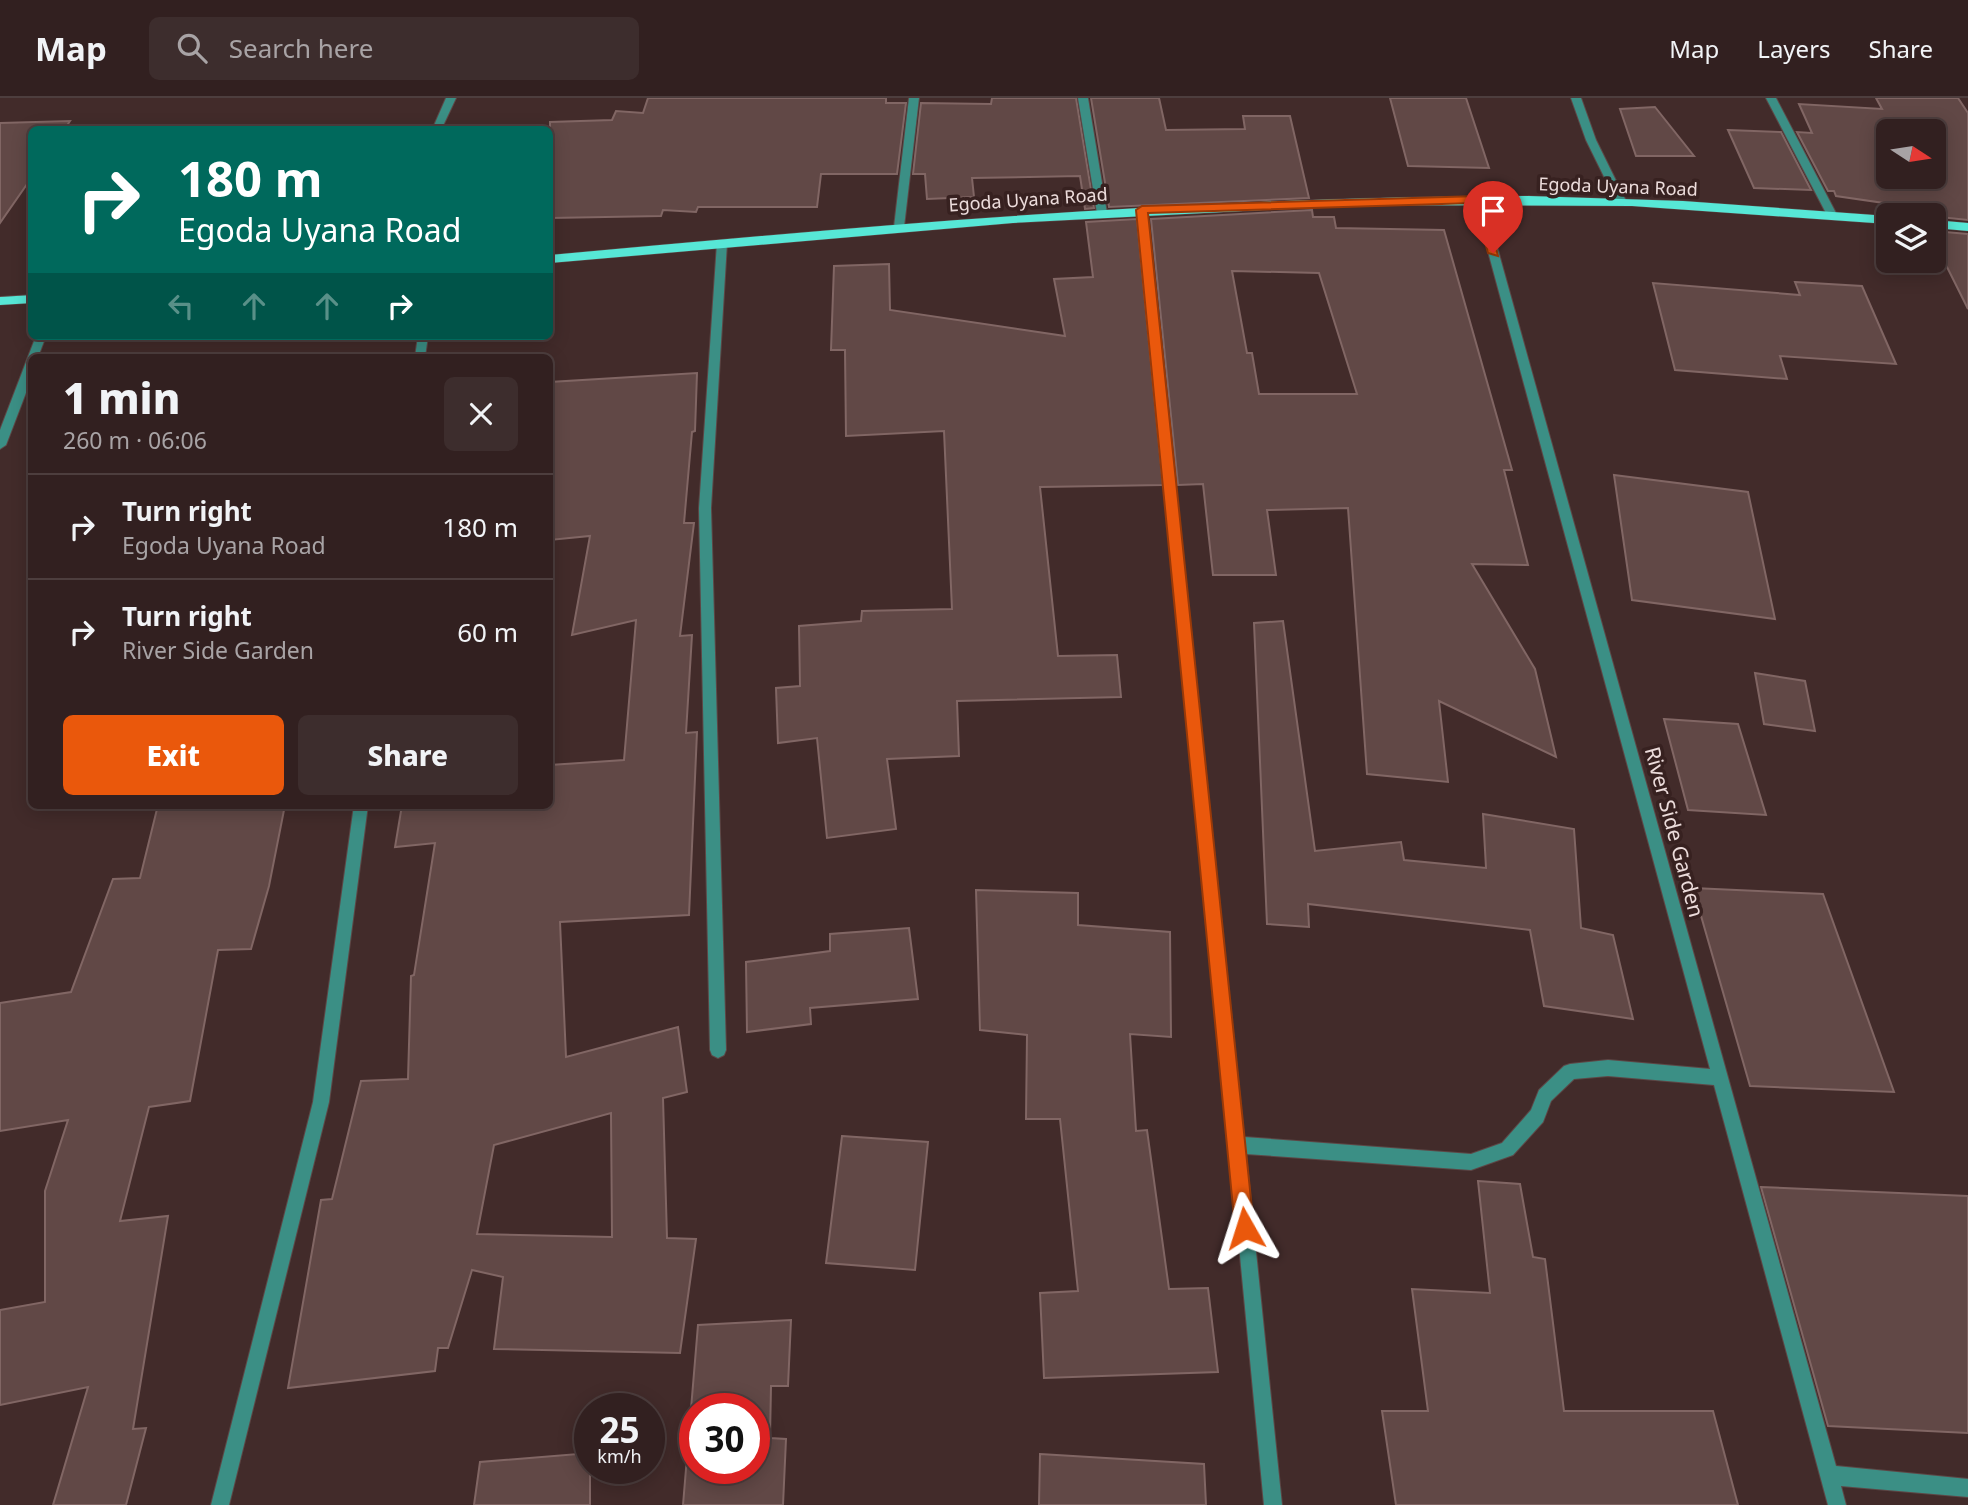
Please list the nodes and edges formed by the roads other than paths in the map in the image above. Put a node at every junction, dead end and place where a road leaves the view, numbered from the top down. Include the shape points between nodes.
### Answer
1 (451, 98) edge
2 (914, 98) edge
3 (1083, 98) edge
4 (1576, 98) edge
5 (1771, 98) edge
6 (438, 126) edge
7 (1479, 200) junction
8 (1622, 203) junction
9 (1142, 210) junction
10 (1102, 213) junction
11 (1832, 215) junction
12 (1876, 219) edge
13 (1946, 225) edge
14 (899, 227) junction
15 (1968, 227) edge
16 (722, 243) junction
17 (553, 260) edge
18 (28, 299) edge
19 (0, 301) edge
20 (28, 370) edge
21 (0, 445) edge
22 (359, 809) edge
23 (718, 1050) dead end
24 (1719, 1078) junction
25 (1236, 1145) junction
26 (1829, 1475) junction
27 (1968, 1488) edge
28 (220, 1505) edge
29 (1273, 1505) edge
30 (1837, 1505) edge

1 - 6 street
2 - 14 street
3 - 10 street
4 - 8 street
5 - 11 street
7 - 8 main road, Egoda Uyana Road
7 - 9 main road, Egoda Uyana Road
7 - 24 street, River Side Garden
8 - 11 main road, Egoda Uyana Road
9 - 10 main road, Egoda Uyana Road
9 - 25 street
10 - 14 main road, Egoda Uyana Road
11 - 12 main road, Egoda Uyana Road
13 - 15 main road
14 - 16 main road, Egoda Uyana Road
16 - 17 main road, Egoda Uyana Road
16 - 23 street via 705,508
18 - 19 main road
20 - 21 street
22 - 28 street via 321,1102
24 - 25 street via 1608,1069 1570,1072 1545,1096 1537,1116 1507,1149 1471,1162
24 - 26 street, River Side Garden
25 - 29 street
26 - 27 street
26 - 30 street, River Side Garden

